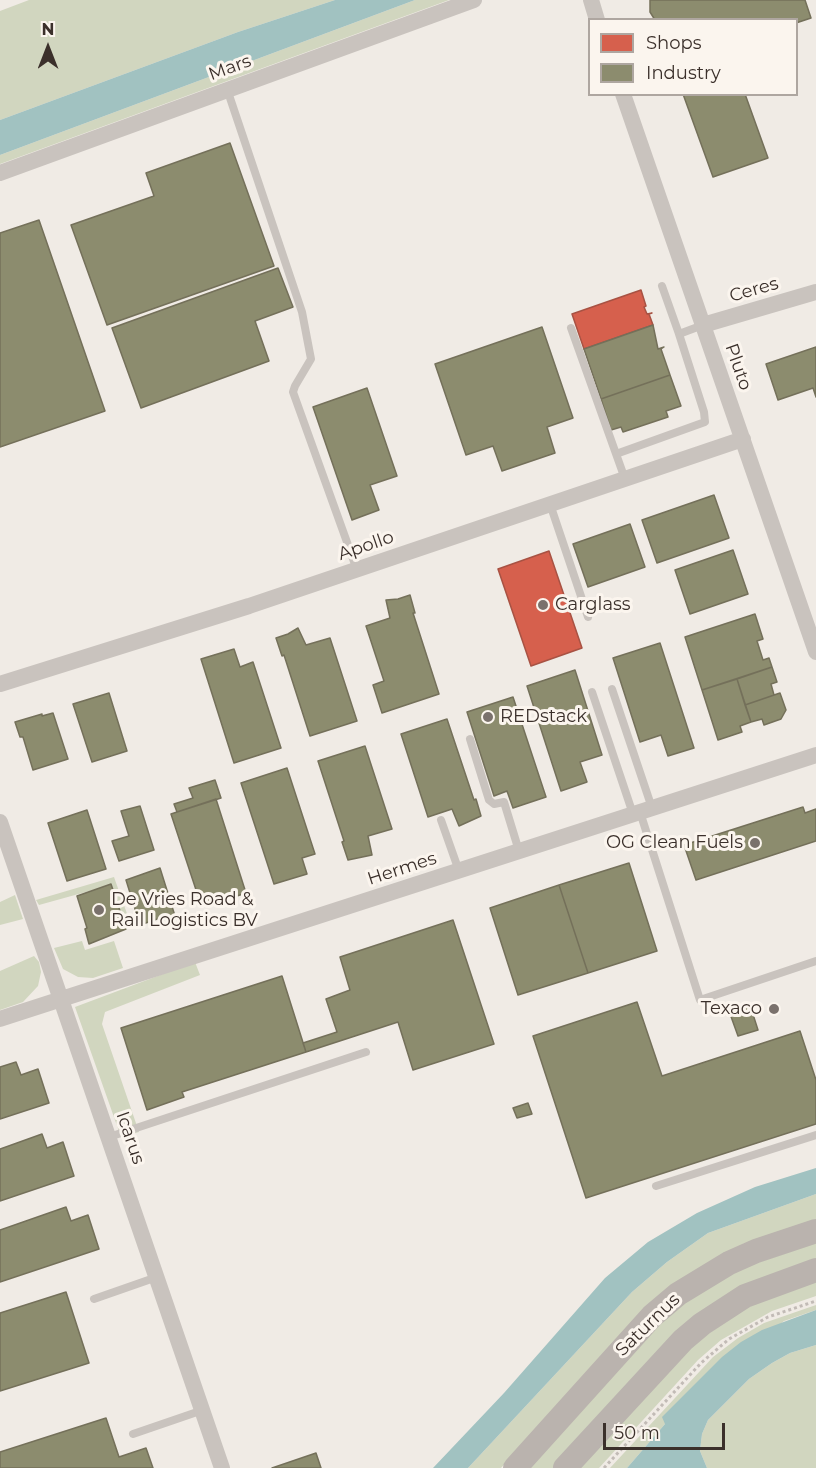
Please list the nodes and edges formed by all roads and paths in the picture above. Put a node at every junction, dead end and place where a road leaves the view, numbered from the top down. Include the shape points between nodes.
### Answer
1 (474, 0) edge
2 (591, 0) edge
3 (596, 18) edge
4 (227, 89) junction
5 (624, 96) edge
6 (0, 173) edge
7 (662, 286) dead end
8 (816, 292) edge
9 (703, 325) junction
10 (571, 328) dead end
11 (679, 334) junction
12 (743, 439) junction
13 (616, 454) junction
14 (625, 479) junction
15 (550, 504) junction
16 (357, 570) junction
17 (588, 617) dead end
18 (816, 652) edge
19 (0, 684) edge
20 (612, 689) dead end
21 (592, 692) dead end
22 (470, 739) dead end
23 (816, 755) edge
24 (642, 812) junction
25 (441, 820) dead end
26 (0, 822) edge
27 (519, 851) junction
28 (459, 871) junction
29 (816, 960) edge
30 (62, 999) junction
31 (0, 1019) edge
32 (366, 1052) dead end
33 (816, 1136) edge
34 (109, 1137) junction
35 (656, 1186) dead end
36 (816, 1231) edge
37 (816, 1270) edge
38 (157, 1277) junction
39 (94, 1299) dead end
40 (816, 1301) edge
41 (203, 1410) junction
42 (133, 1434) dead end
43 (222, 1468) edge
44 (515, 1468) edge
45 (566, 1468) edge
46 (604, 1468) edge

1 - 4 street, Mars
2 - 3 street
4 - 6 street, Mars
4 - 16 lane via 302,312 311,360 293,392
5 - 9 street, Pluto
7 - 11 lane
8 - 9 street, Ceres
9 - 11 lane
9 - 12 street, Pluto
10 - 13 lane
11 - 13 lane via 705,422
12 - 14 street, Apollo
12 - 18 street, Pluto
13 - 14 lane
14 - 15 street, Apollo
15 - 16 street, Apollo
15 - 17 lane
16 - 19 street, Apollo
20 - 24 lane
21 - 24 lane
22 - 27 lane via 489,800 494,804 504,802
23 - 24 street, Hermes
24 - 27 street, Hermes
24 - 29 lane via 700,1000
25 - 28 lane
26 - 30 street, Icarus
27 - 28 street, Hermes
28 - 30 street, Hermes
30 - 31 street, Hermes
30 - 34 street, Icarus
32 - 34 lane
33 - 35 lane
34 - 38 street, Icarus
36 - 44 main road, Saturnus via 738,1259 678,1294 645,1324
37 - 45 main road, Saturnus via 755,1292 702,1324
38 - 39 lane
38 - 41 street, Icarus
40 - 46 path via 768,1317 729,1339 701,1363
41 - 42 lane
41 - 43 street, Icarus

